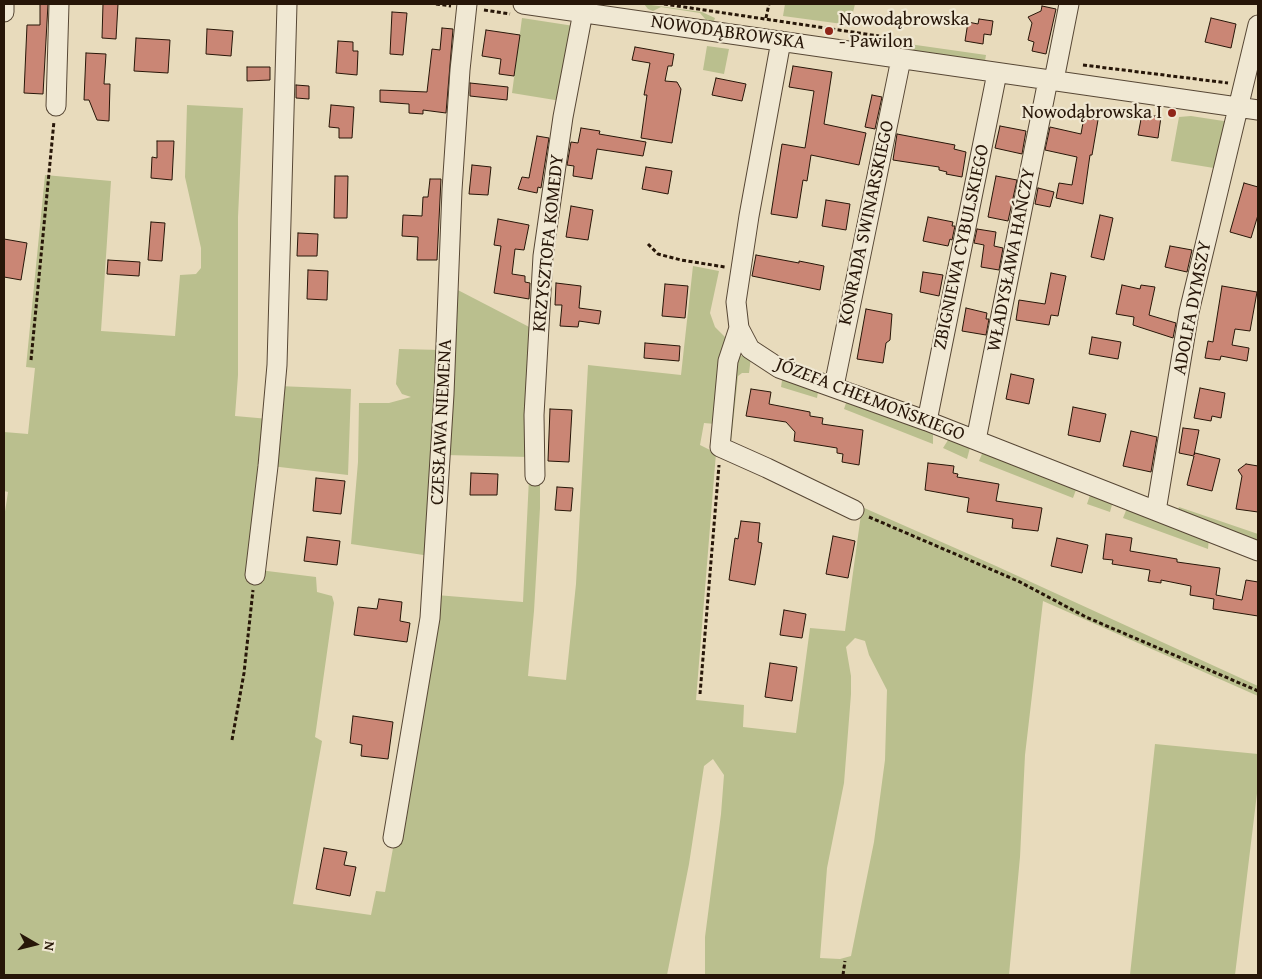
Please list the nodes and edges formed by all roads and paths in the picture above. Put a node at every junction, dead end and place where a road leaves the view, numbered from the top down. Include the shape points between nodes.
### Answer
1 (4, 4) edge
2 (59, 4) edge
3 (287, 4) edge
4 (468, 4) edge
5 (523, 4) edge
6 (664, 4) edge
7 (769, 4) edge
8 (1069, 4) edge
9 (4, 12) edge
10 (583, 12) junction
11 (766, 18) junction
12 (1258, 25) edge
13 (884, 36) dead end
14 (781, 41) junction
15 (901, 59) junction
16 (1056, 61) junction
17 (997, 73) junction
18 (1051, 80) junction
19 (1243, 85) junction
20 (56, 106) joint
21 (1239, 107) junction
22 (1258, 110) edge
23 (648, 244) dead end
24 (741, 270) junction
25 (739, 328) junction
26 (31, 360) dead end
27 (834, 386) junction
28 (927, 420) junction
29 (976, 440) junction
30 (720, 447) junction
31 (535, 476) dead end
32 (854, 510) joint
33 (1156, 511) junction
34 (1258, 551) edge
35 (255, 575) joint
36 (1258, 691) edge
37 (700, 694) dead end
38 (232, 740) dead end
39 (393, 838) dead end
40 (845, 961) dead end
41 (843, 975) edge

1 - 9 street
2 - 20 street
3 - 35 street via 277,365
4 - 39 street, CZESŁAWA NIEMENA via 452,190 430,618
5 - 10 street, NOWODĄBROWSKA
6 - 11 path
7 - 11 path
8 - 16 street, WŁADYSŁAWA HAŃCZY
10 - 14 street, NOWODĄBROWSKA
10 - 31 street, KRZYSZTOFA KOMEDY via 563,117 543,256 534,415
11 - 13 path
12 - 19 street, ADOLFA DYMSZY
14 - 15 street, NOWODĄBROWSKA
14 - 24 street, JÓZEFA CHEŁMOŃSKIEGO
15 - 17 street, NOWODĄBROWSKA
15 - 27 street, KONRADA SWINARSKIEGO
16 - 18 street, WŁADYSŁAWA HAŃCZY
16 - 19 path
17 - 18 street, NOWODĄBROWSKA
17 - 28 street, ZBIGNIEWA CYBULSKIEGO
18 - 21 street, NOWODĄBROWSKA
18 - 29 street, WŁADYSŁAWA HAŃCZY
19 - 21 street, ADOLFA DYMSZY
20 - 26 path
21 - 22 street, NOWODĄBROWSKA
21 - 33 street, ADOLFA DYMSZY via 1189,312
23 - 24 path via 658,254
24 - 25 street, JÓZEFA CHEŁMOŃSKIEGO via 736,302
25 - 27 street, JÓZEFA CHEŁMOŃSKIEGO via 750,349 779,368
25 - 30 street via 728,361
27 - 28 street, JÓZEFA CHEŁMOŃSKIEGO
28 - 29 street, JÓZEFA CHEŁMOŃSKIEGO
29 - 33 street, JÓZEFA CHEŁMOŃSKIEGO
30 - 32 street
30 - 37 path
32 - 36 path via 1018,581 1086,617
33 - 34 street, JÓZEFA CHEŁMOŃSKIEGO
35 - 38 path via 244,673
40 - 41 path

